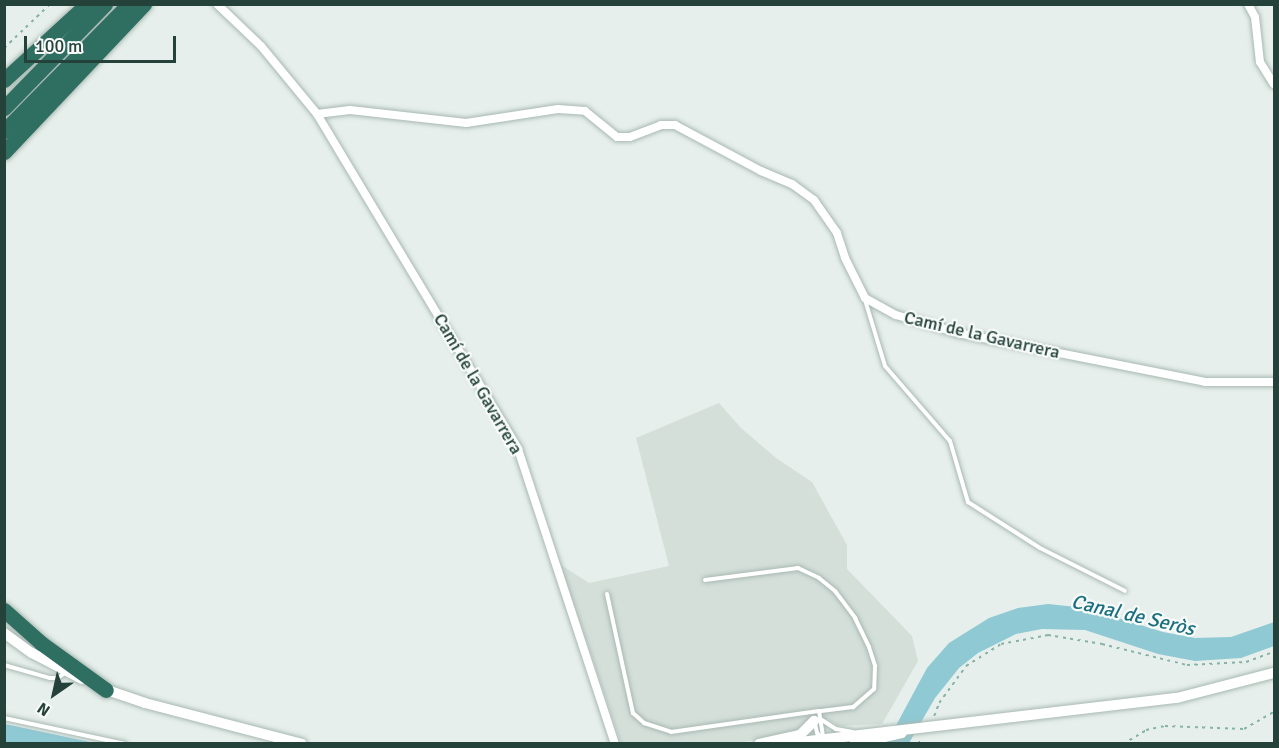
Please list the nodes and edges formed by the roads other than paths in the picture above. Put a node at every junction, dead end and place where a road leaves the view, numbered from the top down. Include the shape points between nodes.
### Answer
1 (87, 4) edge
2 (105, 4) edge
3 (129, 4) edge
4 (144, 4) edge
5 (217, 4) edge
6 (1248, 4) edge
7 (4, 80) edge
8 (1275, 84) edge
9 (4, 108) edge
10 (317, 114) junction
11 (4, 131) edge
12 (4, 152) edge
13 (864, 298) junction
14 (1275, 382) edge
15 (705, 580) dead end
16 (1125, 591) dead end
17 (607, 594) dead end
18 (4, 610) edge
19 (4, 633) edge
20 (4, 665) edge
21 (66, 671) junction
22 (1275, 673) edge
23 (106, 690) junction
24 (817, 716) junction
25 (4, 718) edge
26 (875, 736) junction
27 (857, 738) edge
28 (819, 741) edge
29 (125, 744) edge
30 (302, 744) edge
31 (615, 744) edge
32 (759, 744) edge
33 (783, 744) edge

1 - 7 highway
2 - 9 highway
3 - 11 highway
4 - 12 highway
5 - 10 street, Camí de la Gavarrera via 261,46
6 - 8 street via 1255,17 1260,62
10 - 13 street via 350,110 466,123 565,109 585,111 617,137 675,125 792,184 814,200 837,233
10 - 31 street, Camí de la Gavarrera via 518,449
13 - 14 street, Camí de la Gavarrera via 896,315 958,333 1205,382
13 - 16 lane via 885,366 950,441 968,502 1040,548
15 - 24 lane via 798,568 835,591 855,618 869,647 875,666 874,689 853,707
17 - 24 lane via 633,712 644,723 671,732
18 - 23 highway via 41,643
19 - 21 street
20 - 21 lane via 50,678 58,678
21 - 23 street
22 - 26 street via 1177,698
23 - 30 street
24 - 27 lane
24 - 28 lane
24 - 32 street via 800,735
25 - 29 lane
26 - 27 street
26 - 28 street
27 - 28 street
28 - 33 street

